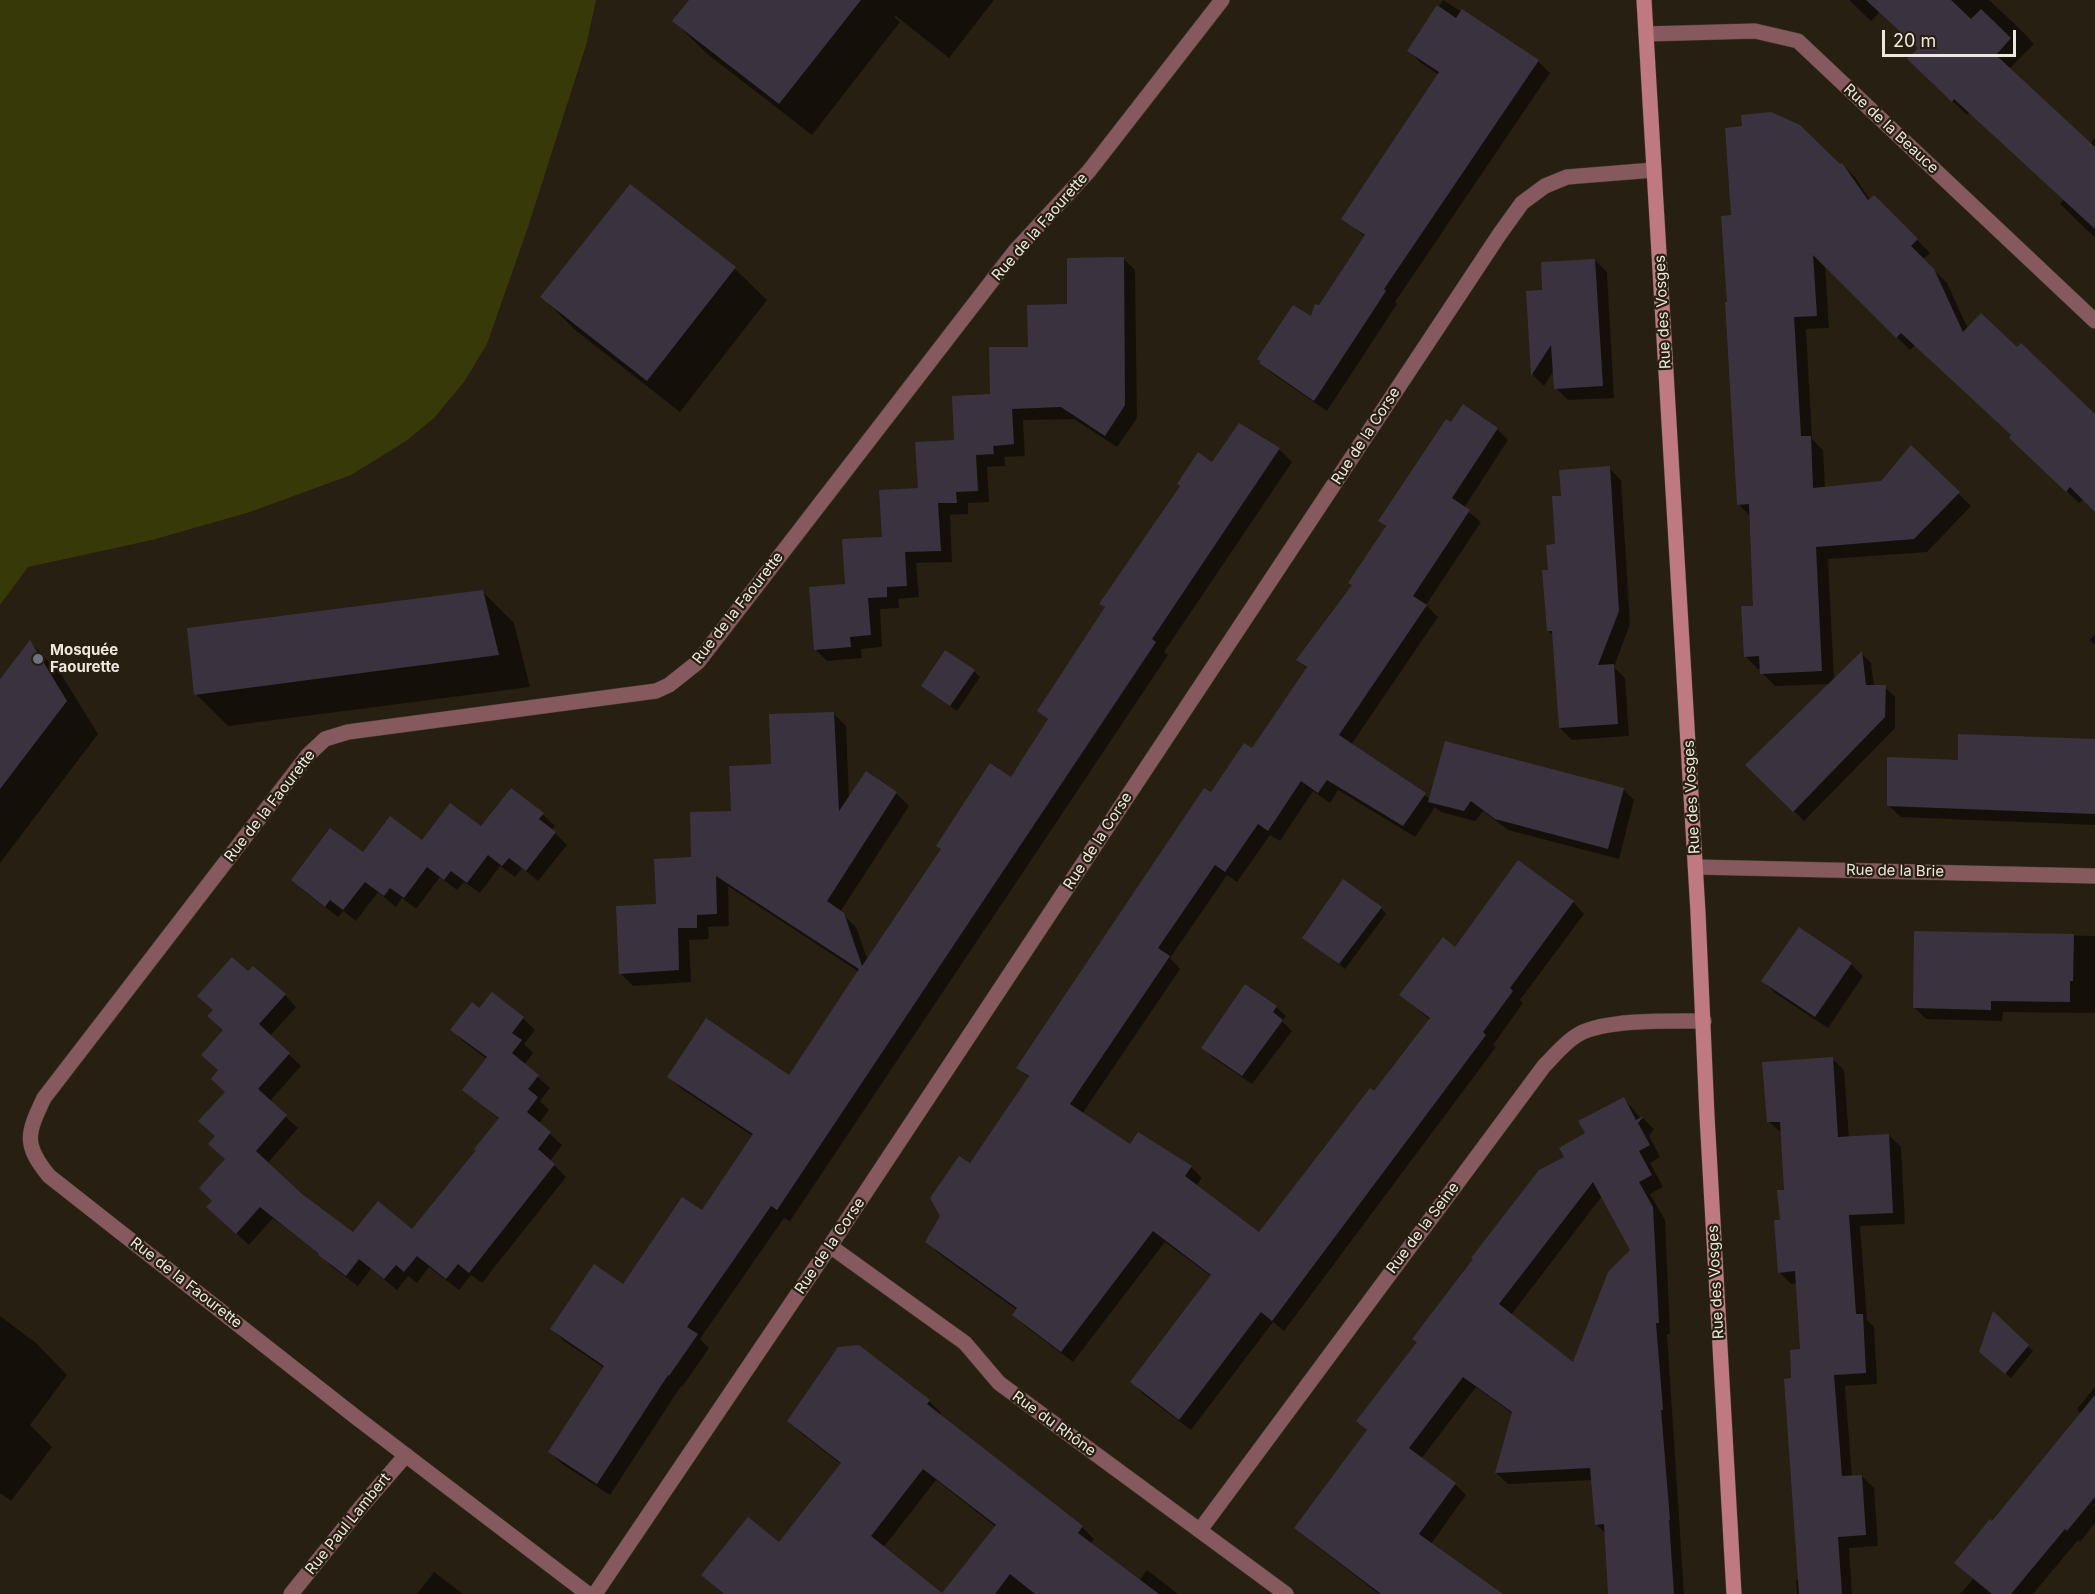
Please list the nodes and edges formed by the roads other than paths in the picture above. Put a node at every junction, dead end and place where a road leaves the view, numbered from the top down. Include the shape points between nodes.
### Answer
1 (1222, 0) edge
2 (1644, 0) edge
3 (1646, 34) junction
4 (1654, 170) junction
5 (2095, 321) edge
6 (1696, 867) junction
7 (2095, 876) edge
8 (1704, 1021) junction
9 (830, 1246) junction
10 (406, 1455) junction
11 (1200, 1530) junction
12 (291, 1594) edge
13 (588, 1594) edge
14 (595, 1594) edge
15 (1286, 1594) edge
16 (1734, 1594) edge

1 - 10 street, Rue de la Faourette via 1089,171 1016,251 698,662 656,691 348,732 325,740 308,755 44,1098 31,1125 30,1143 36,1160 49,1176
2 - 3 street, Rue des Vosges
3 - 4 street, Rue des Vosges
3 - 5 street, Rue de la Beauce via 1755,31 1798,41
4 - 6 street, Rue des Vosges
4 - 9 street, Rue de la Corse via 1567,177 1545,186 1522,203
6 - 7 street, Rue de la Brie
6 - 8 street, Rue des Vosges
8 - 11 street, Rue de la Seine via 1606,1026 1578,1035 1544,1066
8 - 16 street, Rue des Vosges
9 - 11 street, Rue du Rhône via 965,1343 999,1383
9 - 14 street, Rue de la Corse
10 - 12 street, Rue Paul Lambert
10 - 13 street, Rue de la Faourette
11 - 15 street, Rue du Rhône

